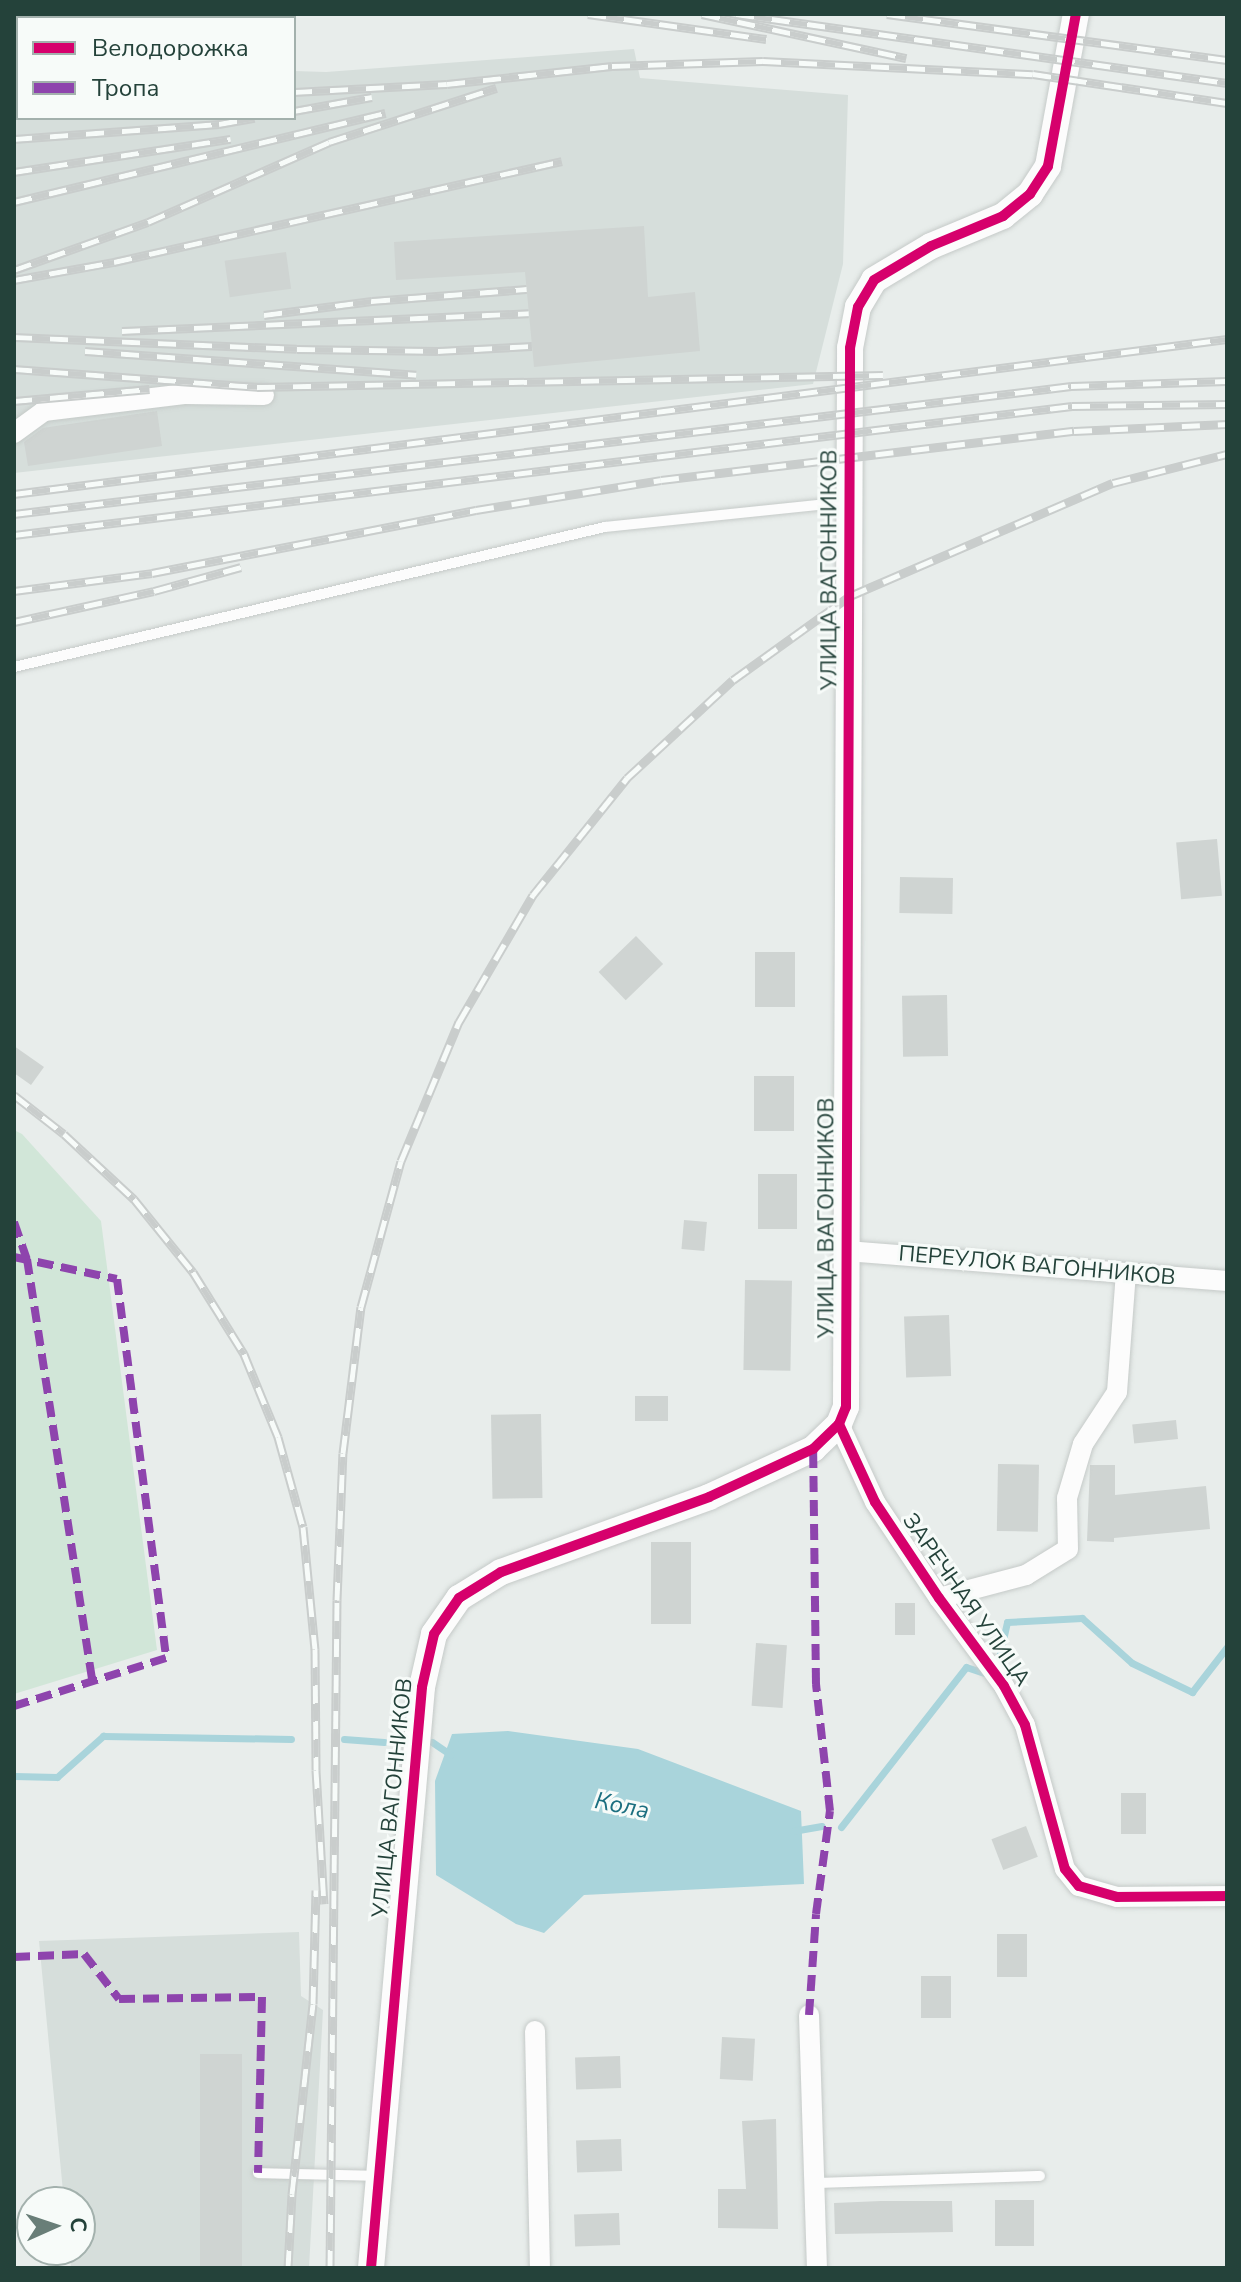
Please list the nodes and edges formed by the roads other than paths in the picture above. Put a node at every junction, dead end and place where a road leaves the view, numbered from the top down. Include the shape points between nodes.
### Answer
1 (1076, 14) edge
2 (264, 395) dead end
3 (14, 433) edge
4 (851, 502) junction
5 (14, 667) edge
6 (847, 1251) junction
7 (1126, 1273) junction
8 (1227, 1281) edge
9 (839, 1424) junction
10 (939, 1598) junction
11 (1227, 1896) edge
12 (809, 2015) dead end
13 (535, 2031) dead end
14 (258, 2173) dead end
15 (377, 2176) junction
16 (1040, 2176) dead end
17 (812, 2183) junction
18 (371, 2268) edge
19 (540, 2268) edge
20 (817, 2268) edge

1 - 4 street, УЛИЦА ВАГОННИКОВ via 1048,166 1030,194 1003,216 900,262 874,280 858,307 850,348
2 - 3 street via 184,394 44,411
4 - 5 lane via 605,527
4 - 6 street, УЛИЦА ВАГОННИКОВ
6 - 7 street, ПЕРЕУЛОК ВАГОННИКОВ
6 - 9 street, УЛИЦА ВАГОННИКОВ via 846,1407
7 - 8 street, ПЕРЕУЛОК ВАГОННИКОВ
7 - 10 street via 1117,1392 1083,1444 1067,1498 1068,1549 1026,1575
9 - 10 street, ЗАРЕЧНАЯ УЛИЦА via 875,1502
9 - 15 street, УЛИЦА ВАГОННИКОВ via 813,1449 709,1497 501,1572 459,1598 434,1634 422,1687
10 - 11 street, ЗАРЕЧНАЯ УЛИЦА via 1004,1686 1025,1725 1065,1869 1079,1886 1117,1897
12 - 17 street
13 - 19 street
14 - 15 lane
15 - 18 street, УЛИЦА ВАГОННИКОВ
16 - 17 lane
17 - 20 street

